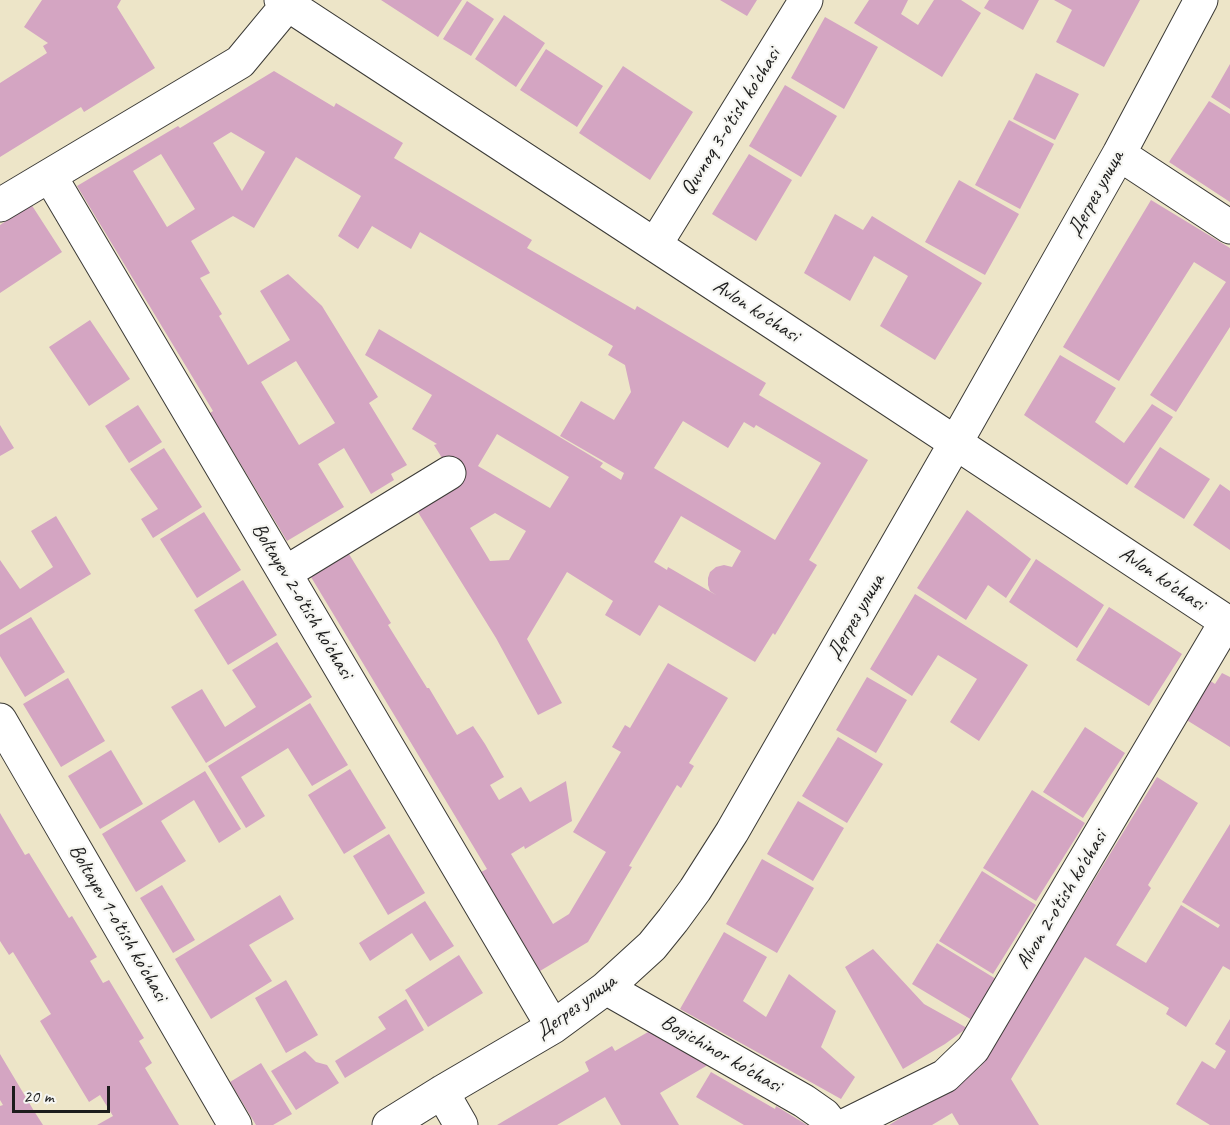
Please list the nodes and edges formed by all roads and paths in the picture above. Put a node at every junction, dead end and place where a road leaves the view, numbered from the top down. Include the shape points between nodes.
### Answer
1 (806, 0) edge
2 (285, 2) edge
3 (1195, 2) edge
4 (1119, 154) junction
5 (50, 176) junction
6 (0, 205) edge
7 (1230, 227) edge
8 (655, 245) junction
9 (956, 442) junction
10 (449, 473) dead end
11 (285, 573) junction
12 (1228, 623) edge
13 (0, 720) edge
14 (606, 988) junction
15 (553, 1027) junction
16 (442, 1092) junction
17 (236, 1125) edge
18 (389, 1125) edge
19 (461, 1125) edge
20 (832, 1125) edge
21 (846, 1125) edge

1 - 8 street, Quvnoq 3-o'tish ko'chasi
2 - 5 street via 240,62
2 - 8 street, Avlon ko'chasi
3 - 4 street, Дегрез улица
4 - 7 street
4 - 9 street, Дегрез улица
5 - 6 street
5 - 11 street, Boltayev 2-o'tish ko'chasi
8 - 9 street, Avlon ko'chasi
9 - 12 street, Avlon ko'chasi
9 - 14 street, Дегрез улица via 695,890 652,946
10 - 11 street
11 - 15 street, Boltayev 2-o'tish ko'chasi
12 - 21 street, Alvon 2-o'tish ko'chasi via 973,1049 945,1076
13 - 17 street, Boltayev 1-o'tish ko'chasi
14 - 15 street, Дегрез улица
14 - 20 street, Bogichinor ko'chasi via 804,1101
15 - 16 street, Дегрез улица
16 - 18 street, Дегрез улица
16 - 19 street

